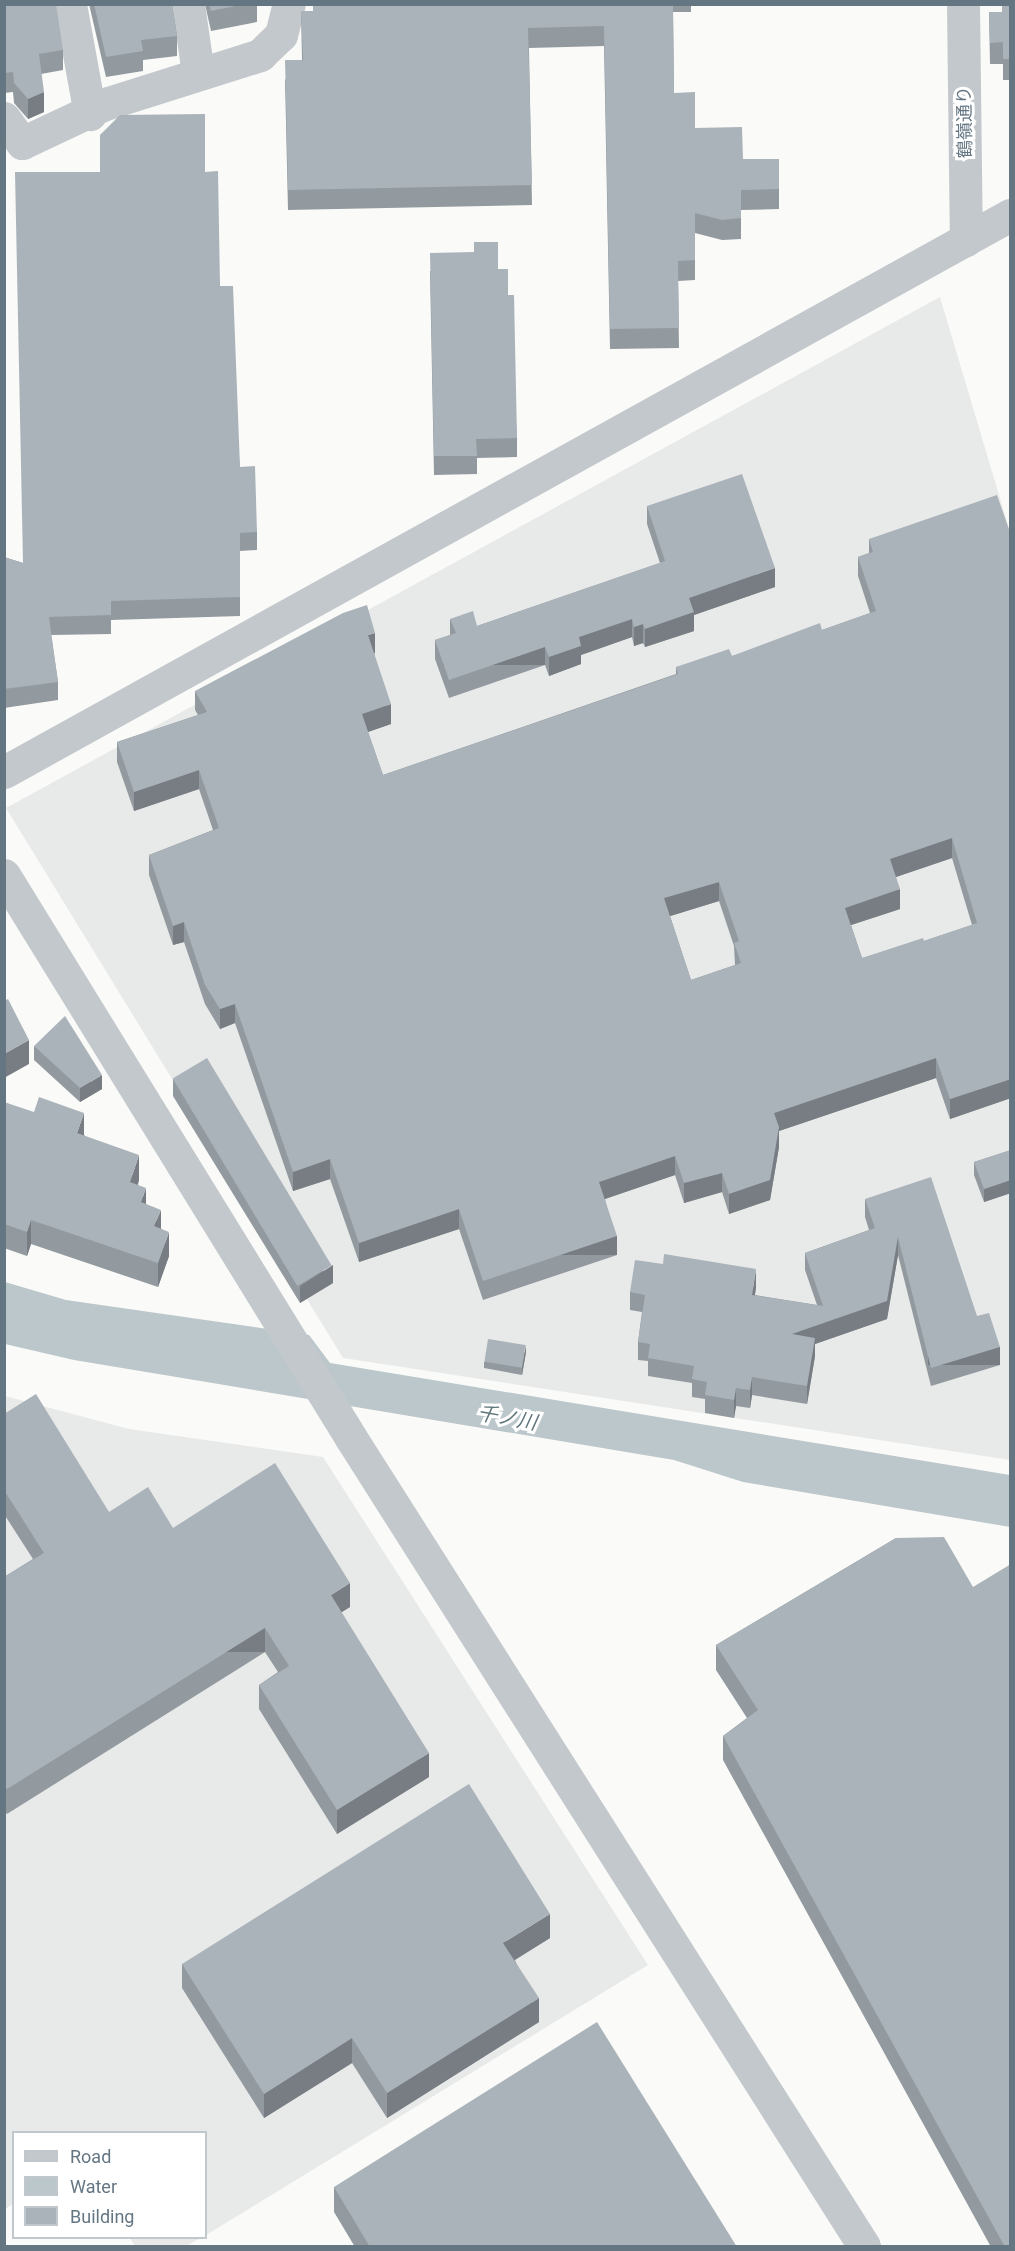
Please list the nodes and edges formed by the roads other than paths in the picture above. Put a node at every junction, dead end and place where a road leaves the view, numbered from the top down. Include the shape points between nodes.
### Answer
1 (70, 4) edge
2 (188, 4) edge
3 (289, 4) edge
4 (963, 4) edge
5 (198, 73) junction
6 (90, 114) junction
7 (4, 118) edge
8 (1011, 215) edge
9 (966, 240) junction
10 (4, 772) edge
11 (4, 875) edge
12 (864, 2247) edge

1 - 6 street
2 - 5 street
3 - 5 street via 281,35 260,55
4 - 9 street, 鶴嶺通り
5 - 6 street via 105,104
6 - 7 street via 22,143
8 - 9 street
9 - 10 street
11 - 12 street via 351,1438

